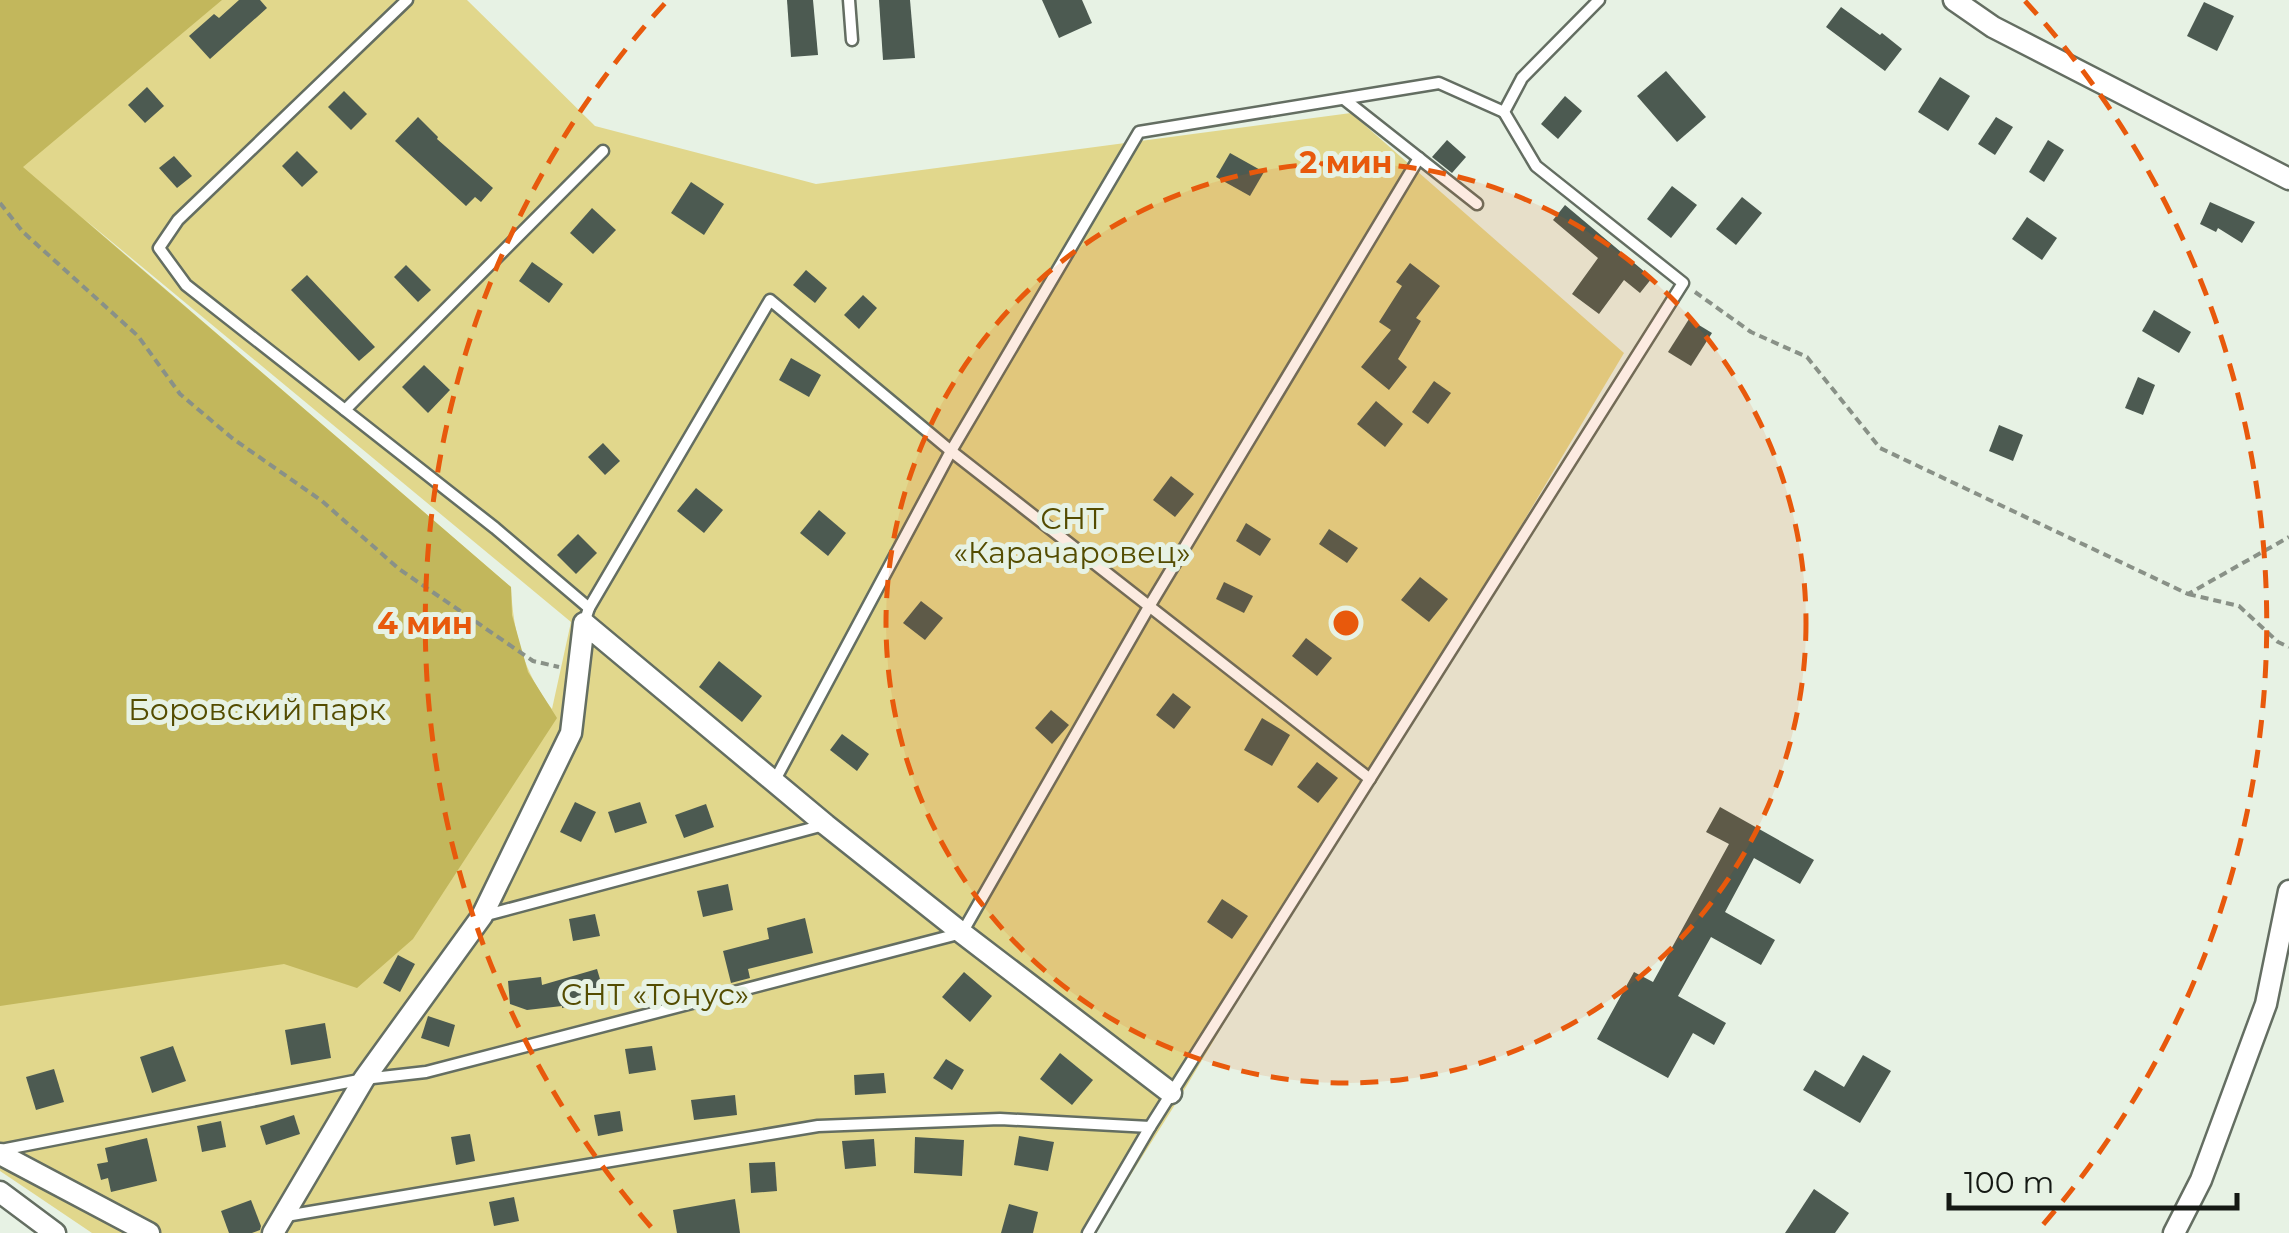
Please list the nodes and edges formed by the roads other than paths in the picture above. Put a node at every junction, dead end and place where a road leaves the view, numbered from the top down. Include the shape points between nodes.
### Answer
1 (407, 0) edge
2 (848, 0) edge
3 (1599, 0) edge
4 (1954, 0) edge
5 (852, 40) dead end
6 (1344, 99) junction
7 (1504, 112) junction
8 (603, 151) dead end
9 (1420, 158) junction
10 (2289, 179) edge
11 (1477, 204) dead end
12 (345, 410) junction
13 (950, 451) junction
14 (1150, 605) junction
15 (586, 616) junction
16 (1370, 779) junction
17 (775, 780) junction
18 (826, 824) junction
19 (2289, 890) edge
20 (482, 916) junction
21 (962, 933) junction
22 (364, 1079) junction
23 (1171, 1093) junction
24 (1150, 1127) junction
25 (0, 1152) edge
26 (0, 1192) edge
27 (279, 1224) edge
28 (55, 1233) edge
29 (149, 1233) edge
30 (1088, 1233) edge
31 (2174, 1233) edge

1 - 12 lane via 178,220 159,248 186,285
2 - 5 lane
3 - 7 lane via 1522,78
4 - 10 street via 1993,27
6 - 7 lane via 1438,83
6 - 9 lane
6 - 13 lane via 1139,132
7 - 16 lane via 1536,166 1684,284
8 - 12 lane
9 - 11 lane
9 - 14 lane
12 - 15 lane via 495,528
13 - 14 lane
13 - 15 lane via 770,300
13 - 17 lane
14 - 16 lane
14 - 21 lane
15 - 17 street
15 - 20 street via 572,733
16 - 23 lane
17 - 18 street
18 - 20 lane
18 - 21 street
19 - 31 street via 2266,1004 2201,1180
20 - 22 street
21 - 22 lane via 426,1072
21 - 23 street
22 - 25 lane
22 - 27 street
23 - 24 lane
24 - 27 lane via 1000,1119 818,1126
24 - 30 lane
25 - 29 street
26 - 28 street

